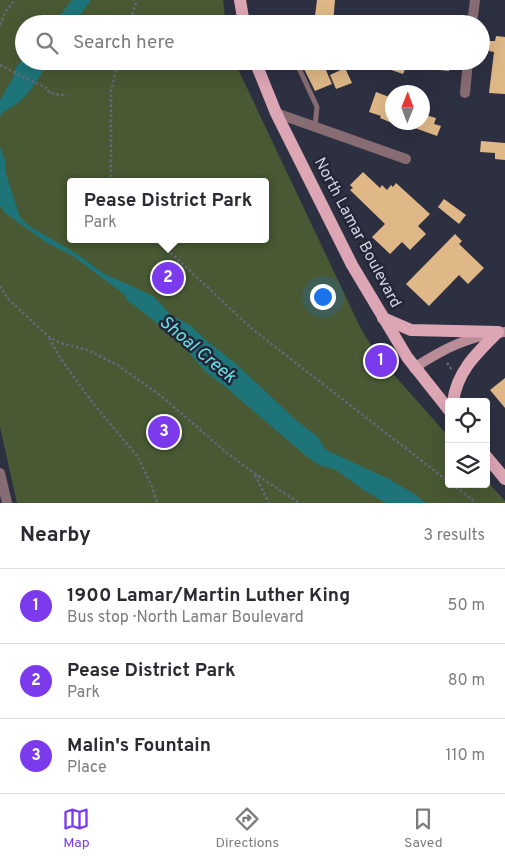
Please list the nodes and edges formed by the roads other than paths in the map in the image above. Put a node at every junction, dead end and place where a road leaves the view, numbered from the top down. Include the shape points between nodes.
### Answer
1 (240, 0) edge
2 (475, 0) edge
3 (242, 15) edge
4 (473, 15) edge
5 (259, 70) edge
6 (300, 70) edge
7 (467, 70) edge
8 (465, 93) dead end
9 (276, 113) junction
10 (315, 127) junction
11 (406, 158) dead end
12 (383, 318) junction
13 (502, 332) edge
14 (414, 368) junction
15 (454, 398) edge
16 (445, 405) edge
17 (490, 461) edge
18 (0, 473) edge
19 (505, 479) edge
20 (8, 503) edge

1 - 3 main road
2 - 4 street
5 - 9 main road, North Lamar Boulevard
6 - 10 lane via 317,108
7 - 8 street
9 - 10 street
9 - 12 main road, North Lamar Boulevard via 352,265
10 - 11 street
12 - 13 main road via 412,330
12 - 14 main road, North Lamar Boulevard
13 - 14 main road via 469,338
13 - 15 main road via 470,360 459,379
14 - 16 main road, North Lamar Boulevard
17 - 19 main road
18 - 20 street

